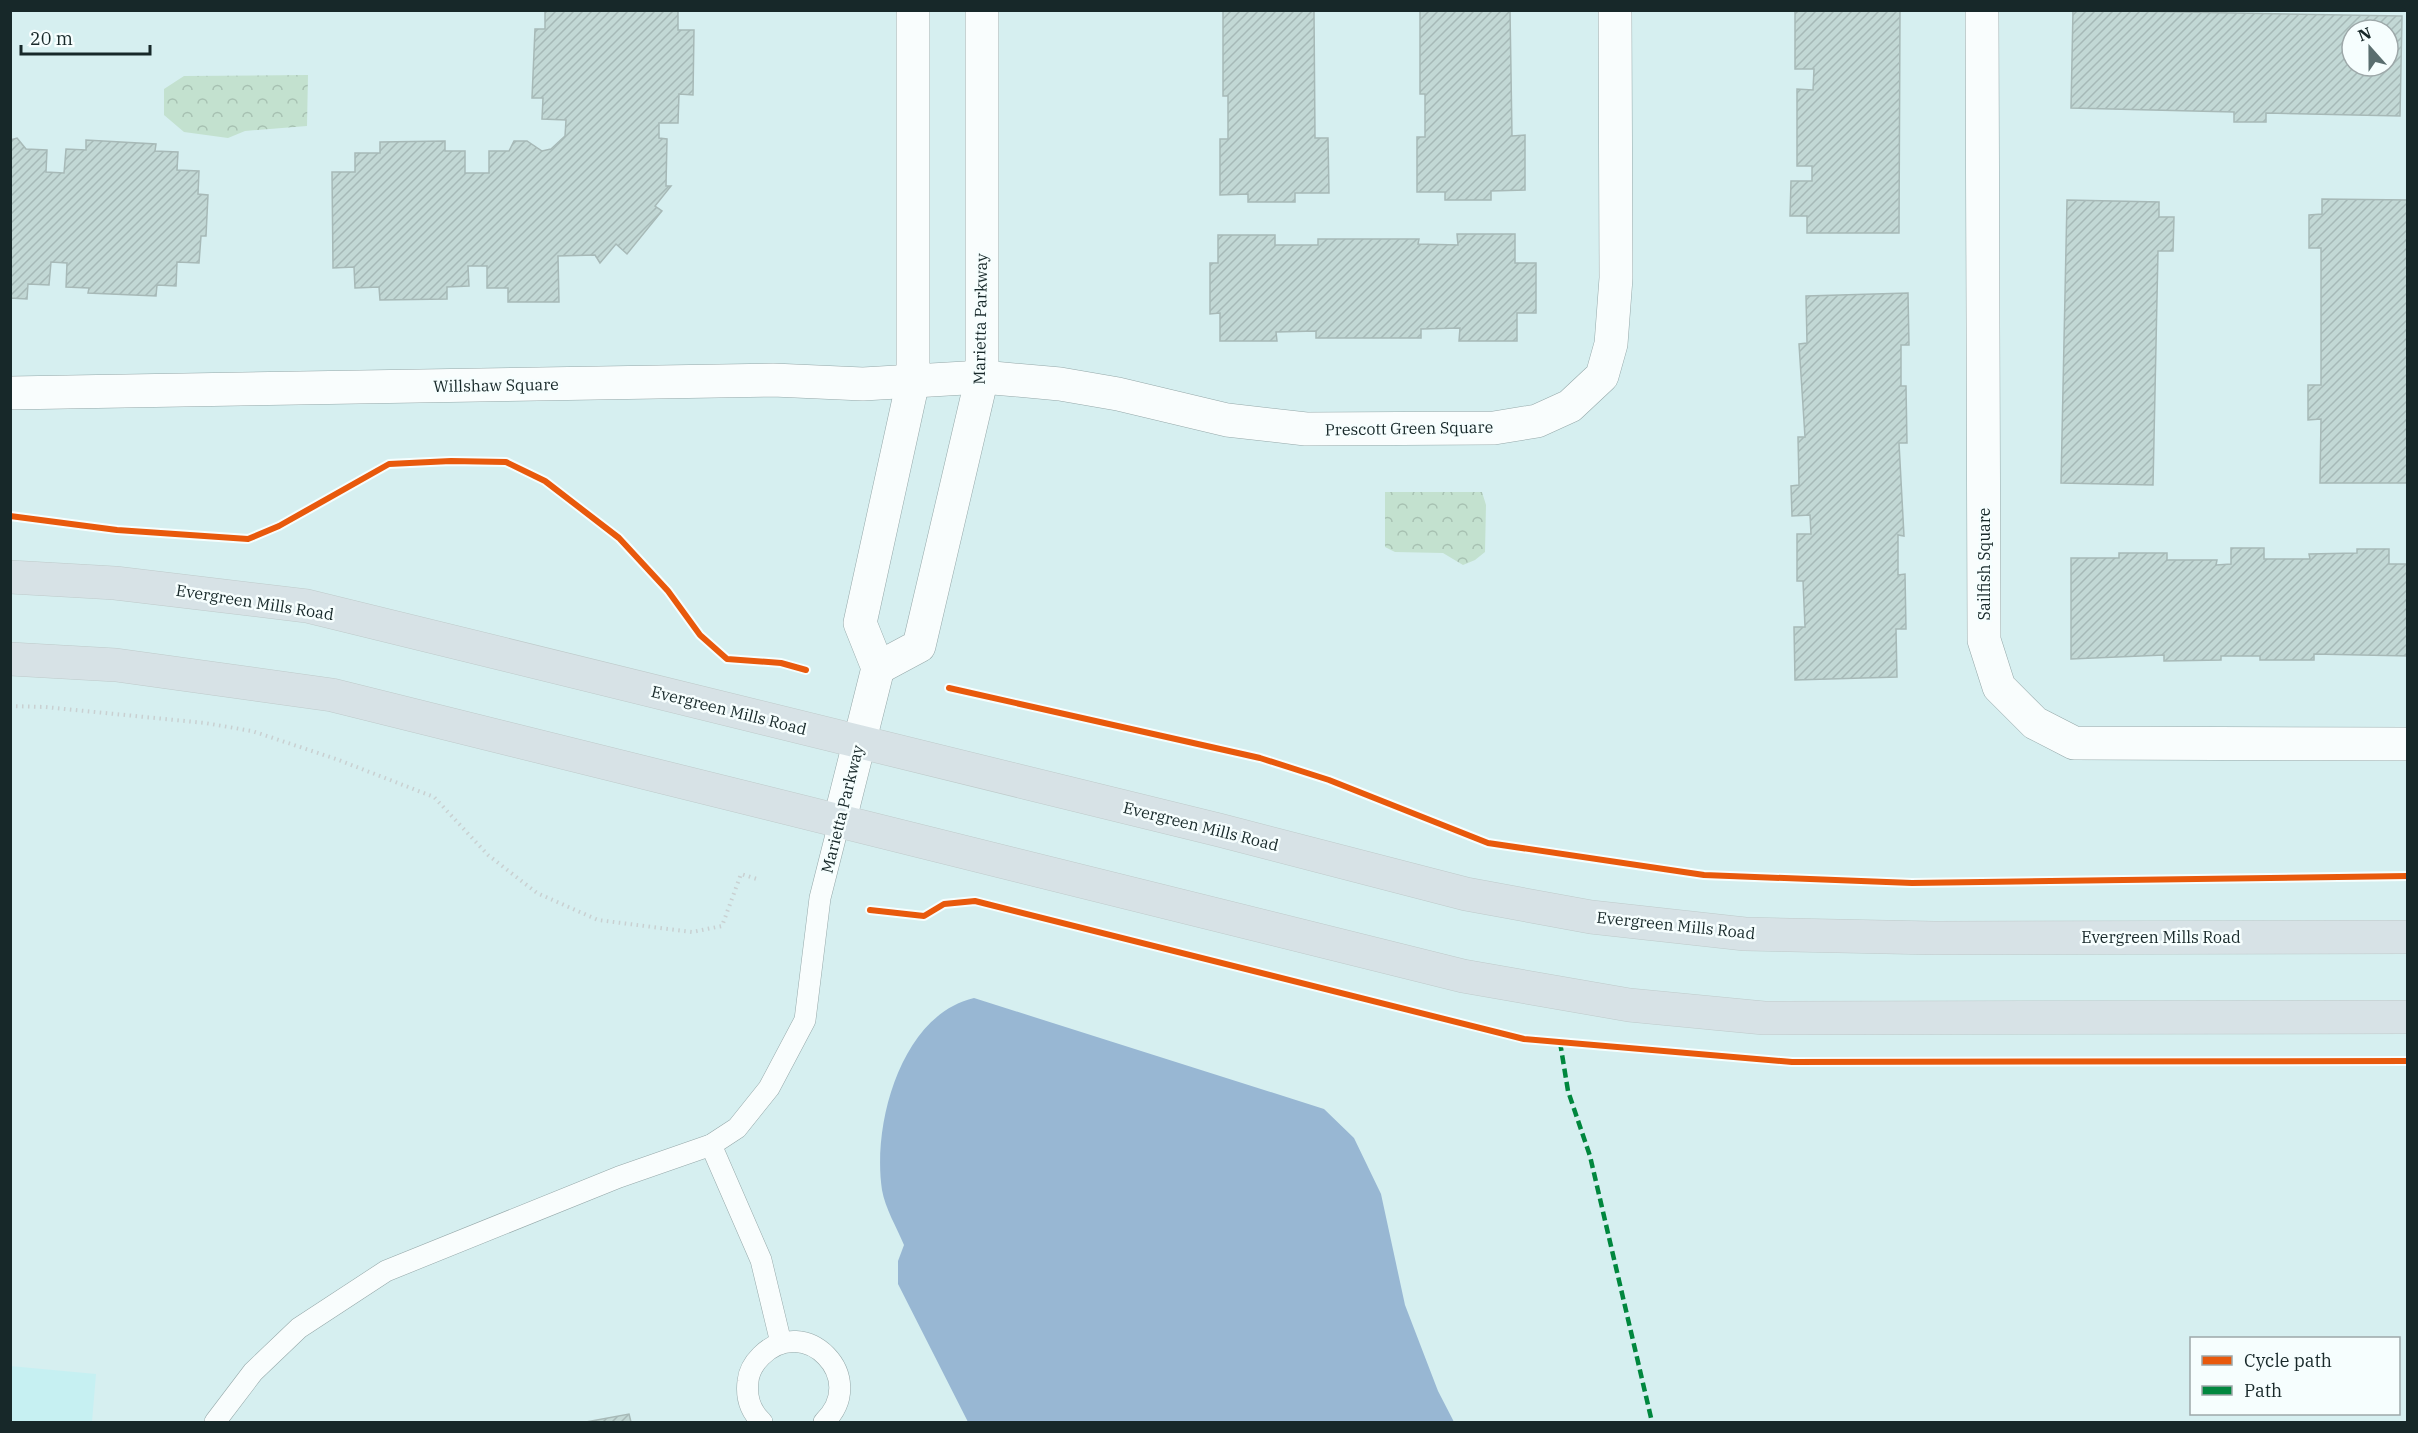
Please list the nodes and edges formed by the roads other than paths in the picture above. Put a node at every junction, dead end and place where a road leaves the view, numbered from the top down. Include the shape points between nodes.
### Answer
1 (913, 10) edge
2 (982, 10) edge
3 (1616, 10) edge
4 (1982, 10) edge
5 (982, 377) junction
6 (913, 381) junction
7 (10, 393) edge
8 (10, 577) edge
9 (10, 659) edge
10 (878, 668) junction
11 (859, 742) junction
12 (2408, 744) edge
13 (839, 823) junction
14 (2408, 937) edge
15 (2408, 1017) edge
16 (711, 1144) junction
17 (781, 1343) junction
18 (215, 1422) edge
19 (762, 1422) edge
20 (824, 1422) edge

1 - 6 street
2 - 5 street, Marietta Parkway
3 - 5 street, Prescott Green Square via 1616,278 1611,345 1602,376 1570,406 1537,421 1494,428 1306,429 1227,420 1060,384
4 - 12 street, Sailfish Square via 1984,640 2000,687 2035,723 2074,743
5 - 6 street, Willshaw Square
5 - 10 street, Marietta Parkway via 919,646
6 - 7 street, Willshaw Square
6 - 10 street via 860,623
8 - 11 main road, Evergreen Mills Road via 126,584 307,606
9 - 13 main road via 116,665 332,695
10 - 11 street, Marietta Parkway
11 - 13 street, Marietta Parkway
11 - 14 main road, Evergreen Mills Road via 1466,894 1591,917 1757,934 1934,938
13 - 15 main road via 1463,976 1629,1005 1764,1018
13 - 16 lane, Marietta Parkway via 820,898 805,1020 761,1100 737,1128
16 - 17 lane via 761,1260
16 - 18 lane, Marietta Parkway via 386,1271 299,1328 253,1372
17 - 19 lane via 761,1356 748,1377 751,1408
17 - 20 lane via 810,1345 832,1362 840,1390 837,1404

